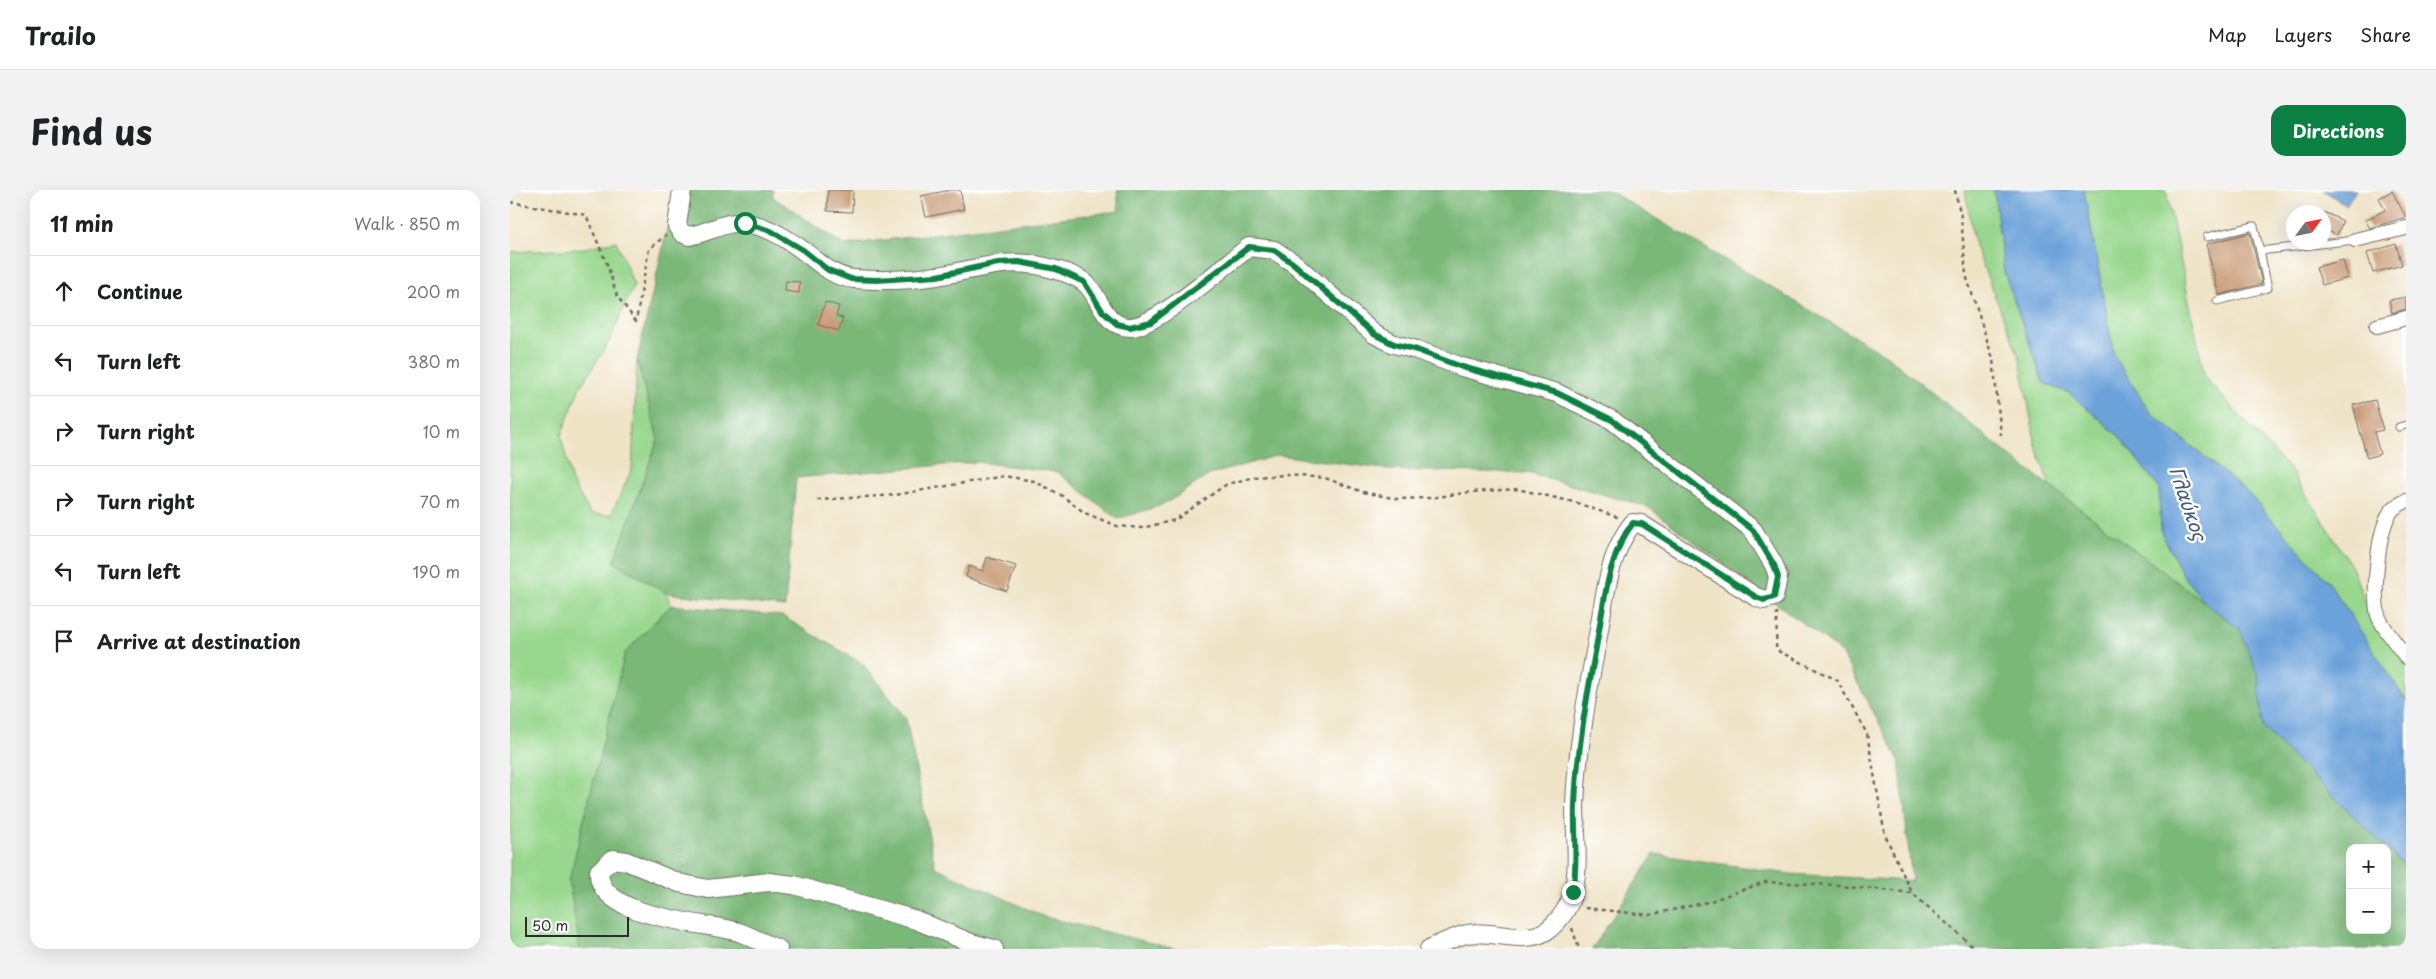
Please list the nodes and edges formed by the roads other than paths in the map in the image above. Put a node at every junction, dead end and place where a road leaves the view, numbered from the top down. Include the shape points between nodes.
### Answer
1 (682, 190) edge
2 (2406, 228) edge
3 (2207, 237) dead end
4 (2355, 240) joint
5 (2260, 251) junction
6 (2216, 301) dead end
7 (2406, 318) edge
8 (2376, 326) dead end
9 (2406, 501) edge
10 (2406, 657) edge
11 (778, 949) edge
12 (994, 949) edge
13 (1429, 949) edge

1 - 13 street via 677,226 689,236 727,224 745,223 771,231 828,270 851,279 937,276 998,263 1019,262 1056,269 1084,282 1103,312 1117,324 1130,327 1151,322 1249,247 1274,250 1374,334 1462,367 1557,393 1612,420 1753,530 1778,577 1774,597 1764,600 1648,528 1633,523 1622,539 1612,569 1586,704 1576,797 1576,878 1566,911 1539,935 1468,934
2 - 4 street
3 - 5 lane via 2254,226
4 - 5 lane
5 - 6 lane via 2268,288
7 - 8 street
9 - 10 street via 2393,509 2386,522 2376,580 2378,617
11 - 12 street via 739,932 632,908 608,894 598,881 599,870 613,859 626,861 679,883 708,889 769,882 794,885 916,920

